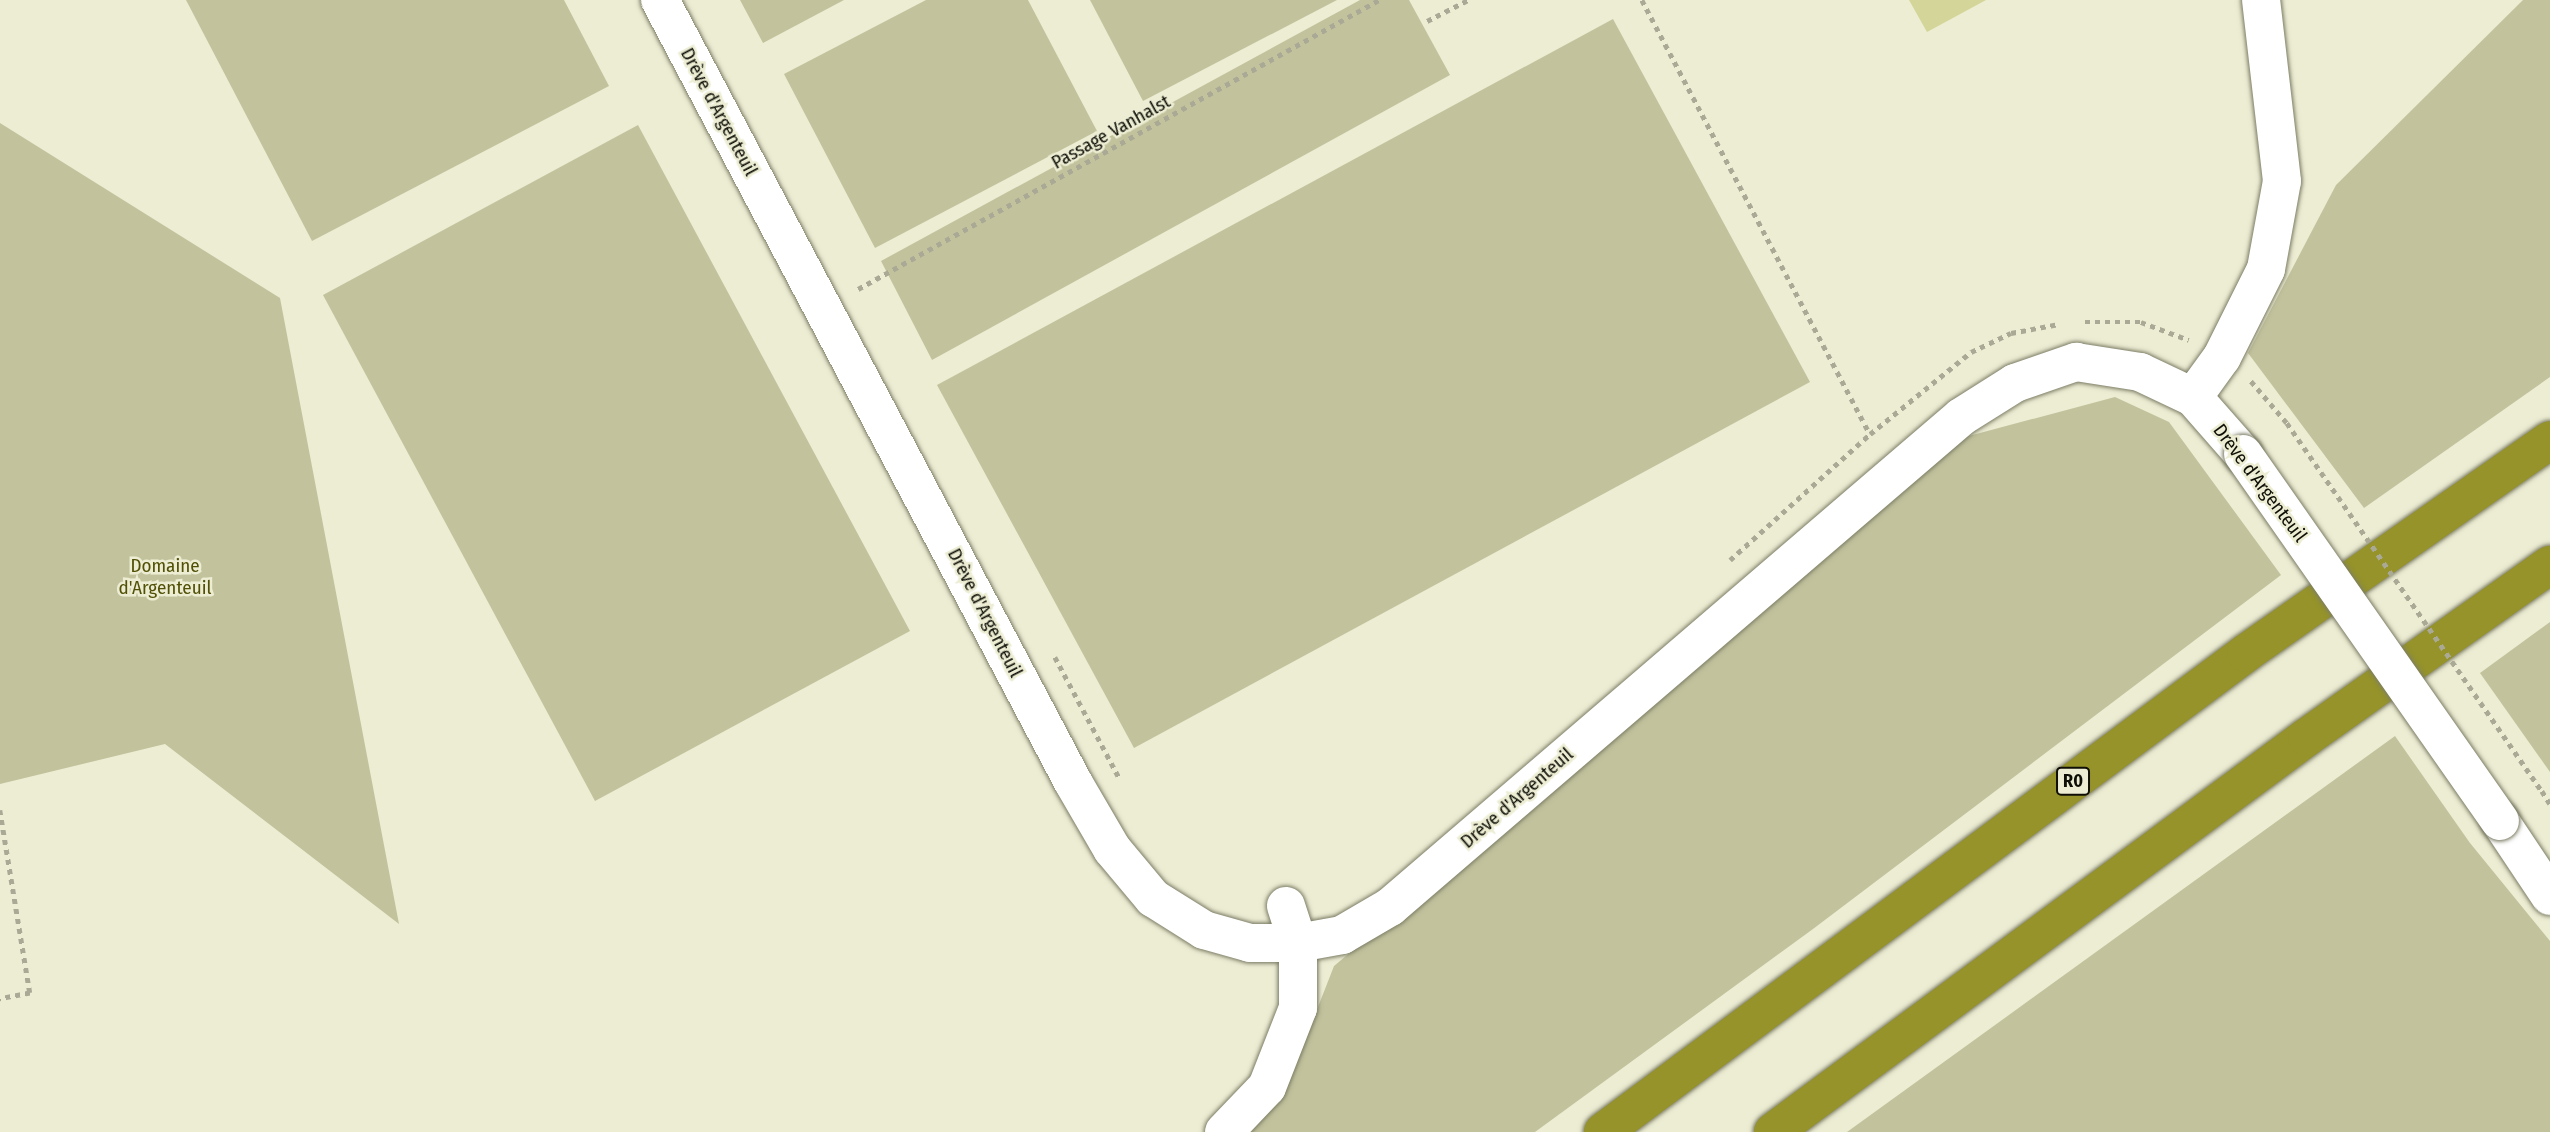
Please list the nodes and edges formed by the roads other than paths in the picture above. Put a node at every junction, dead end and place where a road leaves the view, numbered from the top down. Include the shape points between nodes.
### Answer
1 (660, 0) edge
2 (2261, 0) edge
3 (2193, 397) junction
4 (2550, 440) edge
5 (2550, 565) edge
6 (2550, 896) edge
7 (1286, 906) dead end
8 (1298, 943) junction
9 (1224, 1132) edge
10 (1604, 1132) edge
11 (1773, 1132) edge

1 - 8 street, Drève d'Argenteuil via 1112,849 1153,898 1204,930 1250,943
2 - 3 street via 2281,181 2271,244 2266,269 2222,357
3 - 6 street, Drève d'Argenteuil, bridge via 2243,454
3 - 8 street, Drève d'Argenteuil via 2140,372 2076,362 2015,383 1961,417 1390,907 1342,935
4 - 10 highway, R0 via 2246,653
5 - 11 highway via 2308,737
7 - 8 street
8 - 9 street via 1298,1008 1267,1087

